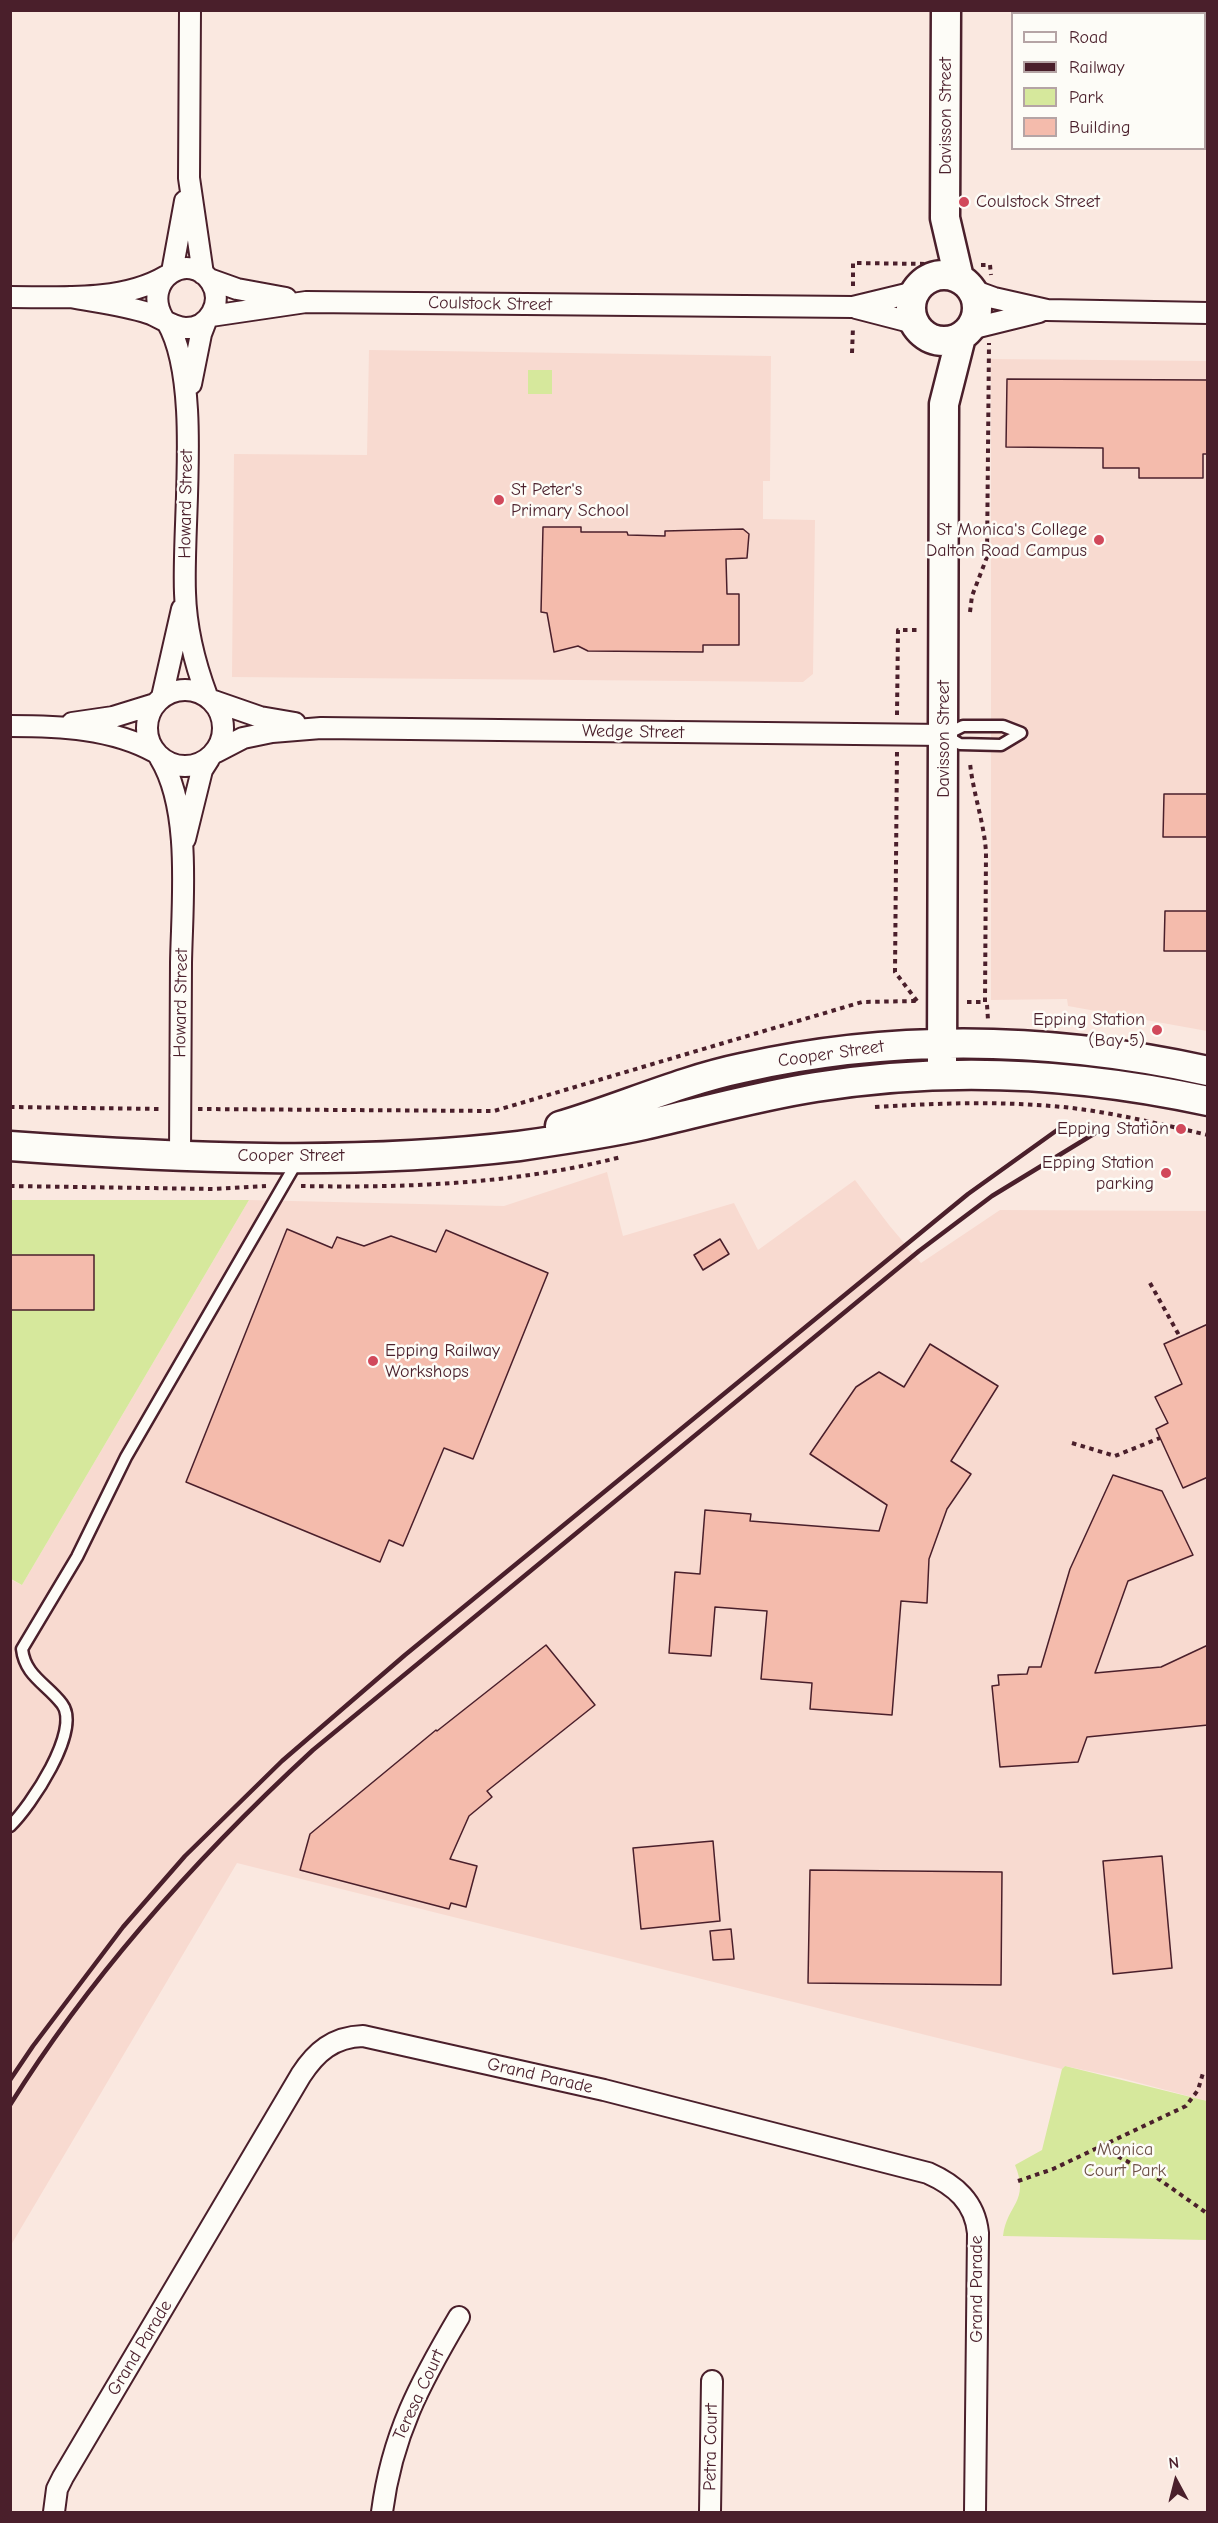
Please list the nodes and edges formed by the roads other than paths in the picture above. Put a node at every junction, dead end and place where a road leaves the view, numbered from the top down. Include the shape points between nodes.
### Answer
1 (190, 10) edge
2 (946, 12) edge
3 (189, 178) junction
4 (945, 218) junction
5 (170, 273) junction
6 (206, 276) junction
7 (966, 284) junction
8 (923, 285) junction
9 (10, 297) edge
10 (70, 297) junction
11 (306, 302) junction
12 (853, 307) junction
13 (1047, 310) junction
14 (1208, 313) edge
15 (208, 318) junction
16 (165, 320) junction
17 (921, 330) junction
18 (965, 333) junction
19 (945, 404) junction
20 (187, 414) junction
21 (185, 595) junction
22 (209, 698) junction
23 (158, 701) junction
24 (10, 726) edge
25 (48, 726) junction
26 (321, 728) junction
27 (956, 740) junction
28 (157, 755) junction
29 (212, 755) junction
30 (182, 852) junction
31 (942, 1042) junction
32 (1208, 1071) edge
33 (942, 1075) junction
34 (1208, 1101) edge
35 (10, 1146) edge
36 (465, 1152) junction
37 (118, 1154) junction
38 (180, 1155) junction
39 (300, 1157) junction
40 (10, 1158) edge
41 (10, 1826) edge
42 (459, 2317) dead end
43 (712, 2381) dead end
44 (54, 2512) edge
45 (381, 2512) edge
46 (710, 2512) edge
47 (975, 2512) edge

1 - 3 street
2 - 4 main road, Davisson Street
3 - 5 street
3 - 6 street
4 - 7 main road, Davisson Street
4 - 8 main road, Davisson Street
5 - 6 street via 193,269
5 - 10 street via 152,284 126,291
5 - 16 street via 157,290 156,300
6 - 11 street, Coulstock Street via 237,289
6 - 15 street via 216,297
7 - 8 main road via 950,275
7 - 13 street via 994,298
7 - 18 main road via 977,310
8 - 12 street, Coulstock Street
8 - 17 main road via 911,302
9 - 10 street
10 - 16 street via 130,308
11 - 12 street, Coulstock Street
11 - 15 street, Coulstock Street
12 - 17 street, Coulstock Street
13 - 14 street
13 - 18 street via 994,321
15 - 16 street via 199,326 182,328
15 - 20 street, Howard Street via 195,360
16 - 20 street, Howard Street via 181,359
17 - 18 main road via 938,340 950,341
17 - 19 main road, Davisson Street
18 - 19 main road, Davisson Street
19 - 27 main road, Davisson Street
20 - 21 street, Howard Street
21 - 22 street, Howard Street via 193,649
21 - 23 street, Howard Street
22 - 23 street via 184,690
22 - 26 street, Wedge Street via 260,717
22 - 29 street via 218,709 224,730
23 - 25 street via 114,717
23 - 28 street via 148,716 146,728 148,741
24 - 25 street
25 - 28 street via 136,741
26 - 27 street, Wedge Street via 897,735
26 - 29 street, Wedge Street via 243,738
27 - 27 lane via 963,726 1003,726 1021,734 1001,745
27 - 31 main road, Davisson Street via 929,1001
28 - 29 street via 184,767 197,765
28 - 30 street, Howard Street via 169,772 176,796
29 - 30 street, Howard Street via 202,770
30 - 38 street, Howard Street
31 - 32 main road, Cooper Street via 1058,1046
31 - 33 main road, Davisson Street
31 - 36 main road, Cooper Street via 846,1050 740,1068
33 - 34 main road, Cooper Street via 1081,1080 1130,1085
33 - 36 main road, Cooper Street via 815,1087 605,1133
35 - 37 main road, Cooper Street
36 - 39 main road, Cooper Street
37 - 38 main road, Cooper Street
37 - 40 main road, Cooper Street
38 - 39 main road, Cooper Street
39 - 41 lane via 126,1457 77,1557 22,1649 28,1671 62,1704 67,1726 26,1811
42 - 45 street, Teresa Court via 407,2412 385,2484
43 - 46 street, Petra Court
44 - 47 street, Grand Parade via 63,2477 300,2075 326,2046 351,2036 604,2090 928,2173 953,2186 969,2204 978,2233

